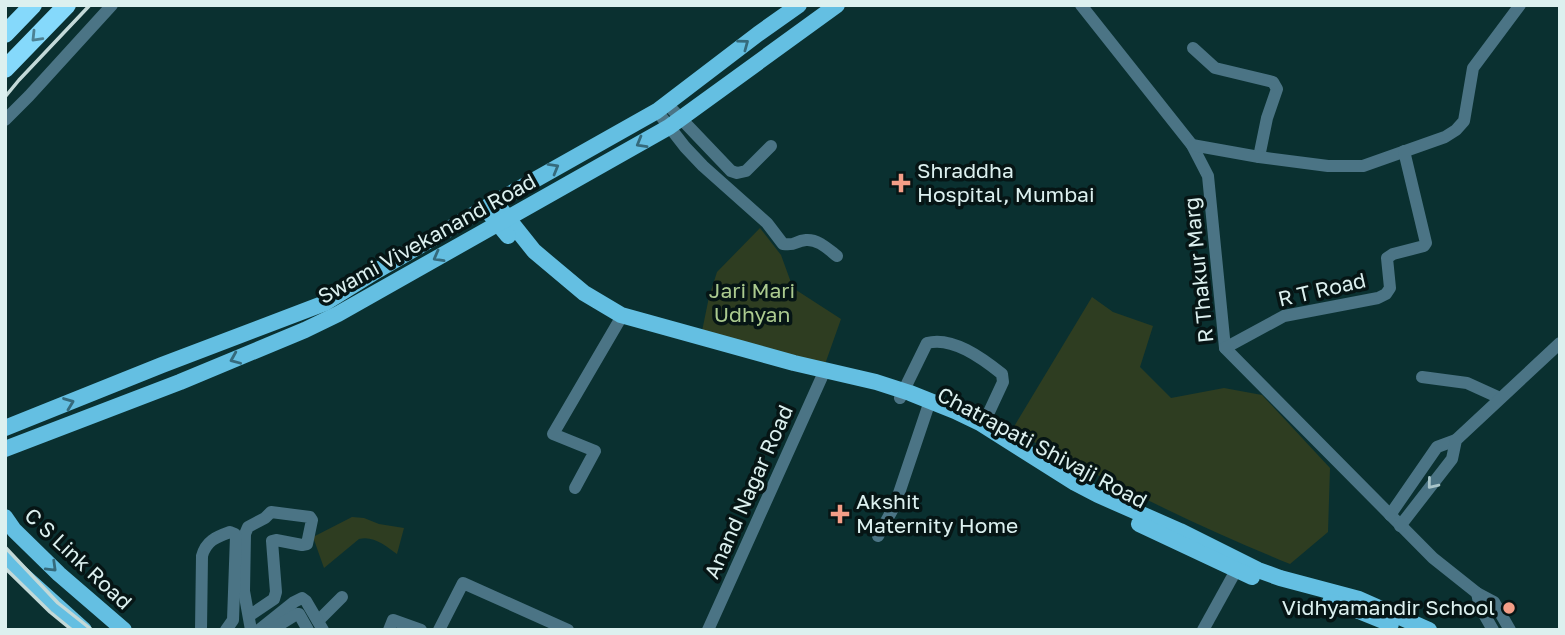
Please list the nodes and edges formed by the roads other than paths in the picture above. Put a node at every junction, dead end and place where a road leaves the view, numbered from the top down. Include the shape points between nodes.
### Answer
1 (16, 5) edge
2 (33, 5) edge
3 (67, 5) edge
4 (112, 5) edge
5 (799, 5) edge
6 (837, 5) edge
7 (1080, 5) edge
8 (1520, 5) edge
9 (785, 15) junction
10 (5, 16) edge
11 (5, 34) edge
12 (798, 34) junction
13 (1194, 48) dead end
14 (5, 69) edge
15 (662, 108) junction
16 (5, 120) edge
17 (675, 123) junction
18 (1192, 145) junction
19 (771, 146) dead end
20 (1404, 151) junction
21 (1259, 157) junction
22 (490, 205) junction
23 (502, 222) junction
24 (837, 256) dead end
25 (378, 270) junction
26 (388, 285) junction
27 (620, 320) junction
28 (1560, 343) edge
29 (1225, 348) junction
30 (824, 374) junction
31 (1422, 377) dead end
32 (901, 394) junction
33 (1500, 398) junction
34 (929, 405) junction
35 (983, 425) junction
36 (5, 428) edge
37 (1456, 440) junction
38 (5, 449) edge
39 (575, 488) dead end
40 (1390, 515) junction
41 (6, 520) edge
42 (1401, 526) junction
43 (878, 536) dead end
44 (5, 559) edge
45 (1238, 566) junction
46 (1478, 593) junction
47 (342, 597) dead end
48 (249, 616) junction
49 (316, 627) edge
50 (84, 630) edge
51 (124, 630) edge
52 (201, 630) edge
53 (226, 630) edge
54 (251, 630) edge
55 (259, 630) edge
56 (271, 630) edge
57 (389, 630) edge
58 (421, 630) edge
59 (439, 630) edge
60 (568, 630) edge
61 (708, 630) edge
62 (1203, 630) edge
63 (1405, 630) edge
64 (1429, 630) edge
65 (1493, 630) edge
66 (1510, 630) edge

1 - 10 highway
2 - 11 highway
3 -> 14 highway
4 - 16 street
5 - 9 main road, Swami Vivekanand Road
6 - 12 main road, Swami Vivekanand Road
7 - 18 street, R Thakur Marg
8 - 20 street via 1474,68 1464,121 1457,130
9 - 12 main road
15 -> 9 main road, Swami Vivekanand Road
12 - 17 main road, Swami Vivekanand Road
13 - 21 street via 1215,68 1273,82 1277,89
15 - 17 street
22 -> 15 main road, Swami Vivekanand Road
17 - 19 street via 737,173 746,171
17 -> 23 main road, Swami Vivekanand Road
17 - 24 street via 703,166 783,244 817,242
18 - 21 street
18 - 29 street, R Thakur Marg via 1208,176
20 - 21 street via 1363,166
20 - 29 street, R T Road via 1426,243 1387,258 1390,288 1386,293 1284,316
22 - 23 main road
22 - 25 main road, Swami Vivekanand Road
23 -> 26 main road, Swami Vivekanand Road
23 - 27 main road via 534,264 573,297
25 - 26 street
36 -> 25 main road, Swami Vivekanand Road via 325,303
26 -> 38 main road, Swami Vivekanand Road via 305,330
27 - 30 main road
27 - 39 street via 553,434 595,451
28 - 33 street
29 - 40 street, R Thakur Marg
30 - 32 main road via 876,382
30 - 61 street, Anand Nagar Road
31 - 33 street via 1467,383
32 - 34 main road
32 - 35 street via 927,342 956,345 1002,374 1003,382
33 - 37 street
34 - 35 main road via 956,411
34 - 43 street via 895,505
34 - 45 main road, Chatrapati Shivaji Road via 1073,494
35 - 45 main road via 1075,483 1180,531
37 - 40 street via 1437,447
37 -> 42 street via 1452,459
40 - 42 street, R Thakur Marg
41 -> 51 main road, C S Link Road
42 - 46 street, R Thakur Marg
44 - 50 main road
45 - 62 street
45 - 63 main road, Chatrapati Shivaji Road via 1295,593 1349,607
45 - 64 main road via 1359,599
46 - 65 street
46 - 66 street, R Thakur Marg via 1494,602
47 - 49 street
48 - 48 street via 244,591 248,527 271,512 310,517 307,544 272,541 274,599
48 - 54 street
49 - 55 street via 302,598
49 - 56 street via 297,614
52 - 53 street via 204,547 230,531 236,536 233,620
57 - 58 street via 393,620
59 - 60 street via 463,583

